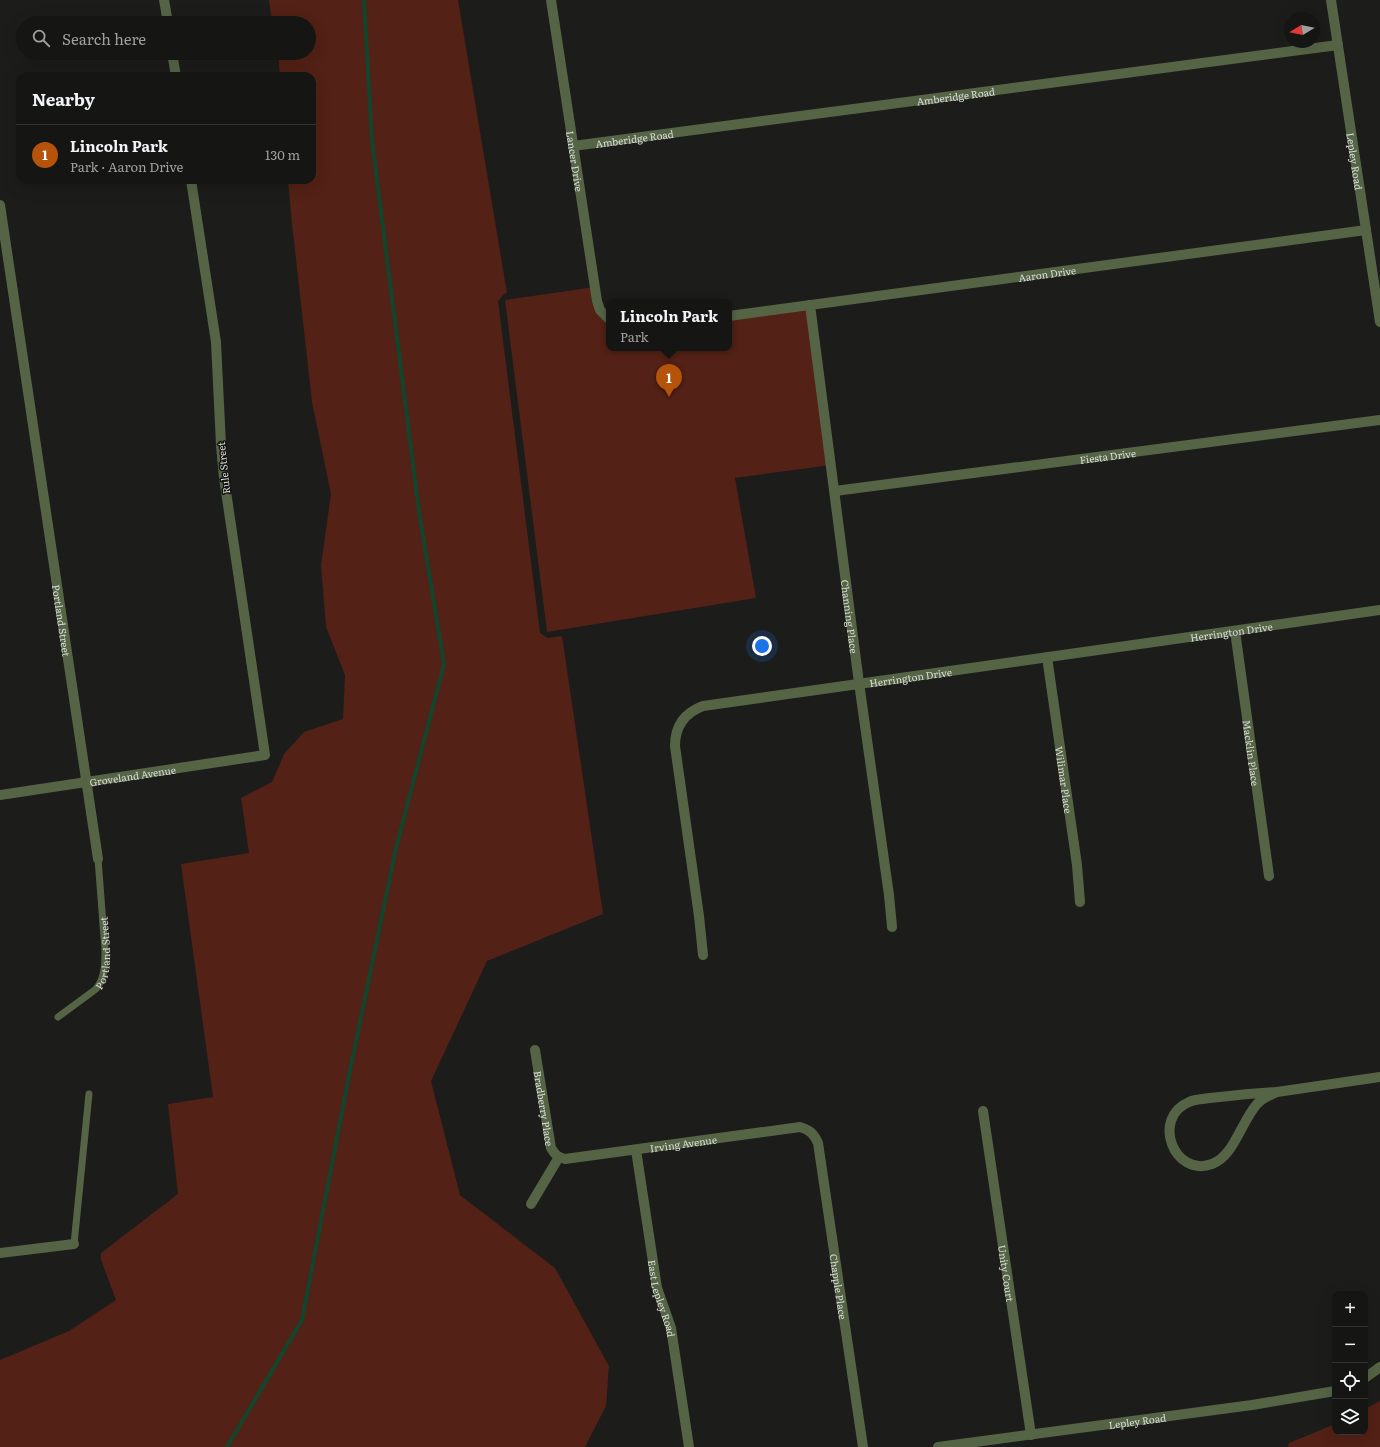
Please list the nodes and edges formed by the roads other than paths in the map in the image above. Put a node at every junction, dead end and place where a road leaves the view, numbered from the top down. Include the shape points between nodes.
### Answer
1 (164, 0) edge
2 (551, 0) edge
3 (1331, 0) edge
4 (167, 16) edge
5 (1338, 45) junction
6 (173, 60) edge
7 (175, 72) edge
8 (573, 146) junction
9 (192, 184) edge
10 (0, 205) edge
11 (1366, 230) junction
12 (810, 305) junction
13 (1379, 309) edge
14 (606, 316) edge
15 (732, 316) edge
16 (1380, 322) edge
17 (1380, 420) edge
18 (835, 491) junction
19 (1380, 610) edge
20 (1235, 631) junction
21 (1047, 657) junction
22 (860, 683) junction
23 (265, 755) joint
24 (87, 782) junction
25 (0, 795) edge
26 (98, 859) joint
27 (1269, 876) dead end
28 (1080, 902) dead end
29 (892, 927) dead end
30 (703, 955) dead end
31 (58, 1016) dead end
32 (535, 1050) dead end
33 (1380, 1077) edge
34 (1277, 1092) junction
35 (90, 1094) dead end
36 (983, 1111) dead end
37 (807, 1129) joint
38 (636, 1150) junction
39 (559, 1157) junction
40 (530, 1204) dead end
41 (74, 1244) joint
42 (0, 1253) edge
43 (1380, 1367) edge
44 (1368, 1376) edge
45 (1332, 1392) edge
46 (1031, 1435) junction
47 (689, 1447) edge
48 (863, 1447) edge
49 (938, 1447) edge

1 - 4 street
2 - 8 street, Lancer Drive
3 - 5 street, Lepley Road
5 - 8 street, Amberidge Road
5 - 11 street, Lepley Road
6 - 7 street
8 - 14 street, Lancer Drive via 597,300 600,310
9 - 23 street, Rule Street via 216,342 220,445 224,478
10 - 24 street, Portland Street
11 - 12 street, Aaron Drive
11 - 13 street, Lepley Road
12 - 15 street, Aaron Drive
12 - 18 street, Channing Place
13 - 16 street, Lepley Road
17 - 18 street, Fiesta Drive
18 - 22 street, Channing Place
19 - 20 street, Herrington Drive
20 - 21 street, Herrington Drive
20 - 27 street, Macklin Place
21 - 22 street, Herrington Drive
21 - 28 street, Wilimar Place
22 - 29 street, Channing Place
22 - 30 street, Herrington Drive via 702,706 684,717 677,728 675,746 700,916
23 - 24 street, Groveland Avenue
24 - 25 street, Groveland Avenue
24 - 26 street, Portland Street
26 - 31 lane, Portland Street via 105,950 103,975 96,989
32 - 39 street, Bradberry Place via 551,1148
33 - 34 street
34 - 34 street via 1236,1094 1190,1102 1182,1106 1174,1114 1170,1125 1172,1148 1189,1163 1200,1166 1220,1161 1257,1104
35 - 41 lane
36 - 46 street, Unity Court
37 - 38 street, Irving Avenue via 800,1127
37 - 48 street, Chapple Place via 818,1143
38 - 39 street, Irving Avenue via 565,1159
38 - 47 street, East Lepley Road via 657,1288 671,1328
39 - 40 street, Bradberry Place
41 - 42 street
43 - 44 street
45 - 46 street, Lepley Road
46 - 49 street, Lepley Road

